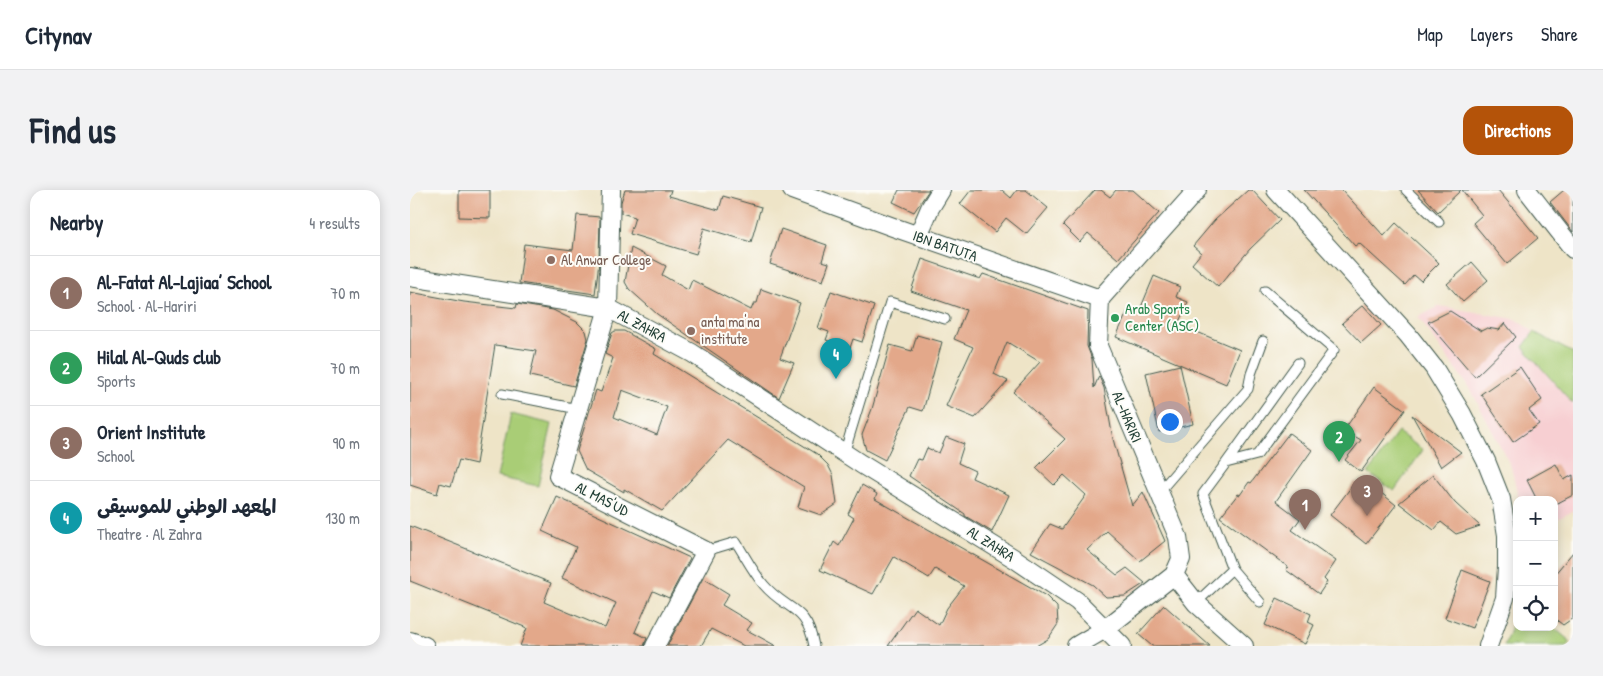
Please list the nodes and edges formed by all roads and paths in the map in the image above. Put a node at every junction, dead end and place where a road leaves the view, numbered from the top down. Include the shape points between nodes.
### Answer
1 (611, 190) edge
2 (792, 190) edge
3 (941, 190) edge
4 (1198, 190) edge
5 (1276, 190) edge
6 (1406, 190) edge
7 (1526, 190) edge
8 (1439, 222) dead end
9 (918, 236) junction
10 (1573, 249) edge
11 (410, 277) edge
12 (1265, 291) dead end
13 (1100, 299) junction
14 (608, 308) junction
15 (945, 320) dead end
16 (1263, 341) dead end
17 (1298, 363) dead end
18 (502, 394) dead end
19 (578, 409) junction
20 (844, 454) junction
21 (1226, 463) junction
22 (1159, 492) junction
23 (706, 551) junction
24 (1232, 569) junction
25 (1174, 575) junction
26 (1260, 602) dead end
27 (1196, 603) junction
28 (1105, 629) junction
29 (410, 641) edge
30 (426, 646) edge
31 (655, 646) edge
32 (814, 646) edge
33 (1076, 646) edge
34 (1122, 646) edge
35 (1244, 646) edge
36 (1488, 646) edge

1 - 14 street, AL MAS'UD
2 - 9 street, IBN BATUTA
3 - 9 street
4 - 13 street
5 - 36 street via 1434,368 1486,461 1501,499 1507,567 1505,598
6 - 8 lane
7 - 10 street
9 - 13 street, IBN BATUTA
11 - 14 street, AL ZAHRA
12 - 21 lane via 1334,350 1257,455
13 - 22 street, AL-HARIRI via 1098,346
14 - 19 street, AL MAS'UD
14 - 20 street, AL ZAHRA via 692,353
15 - 20 lane via 890,302
16 - 22 lane via 1248,389
17 - 21 lane
18 - 19 lane
19 - 23 street, AL MAS'UD via 558,476
20 - 28 street, AL ZAHRA via 1077,600
21 - 24 lane via 1203,494
22 - 25 street, AL-HARIRI via 1178,537 1182,559
23 - 31 street
23 - 32 lane via 736,542 762,583 775,597 805,618
24 - 26 lane
24 - 27 lane
25 - 27 street
25 - 28 street
27 - 35 street
28 - 33 street
28 - 34 street, AL ZAHRA
29 - 30 street

